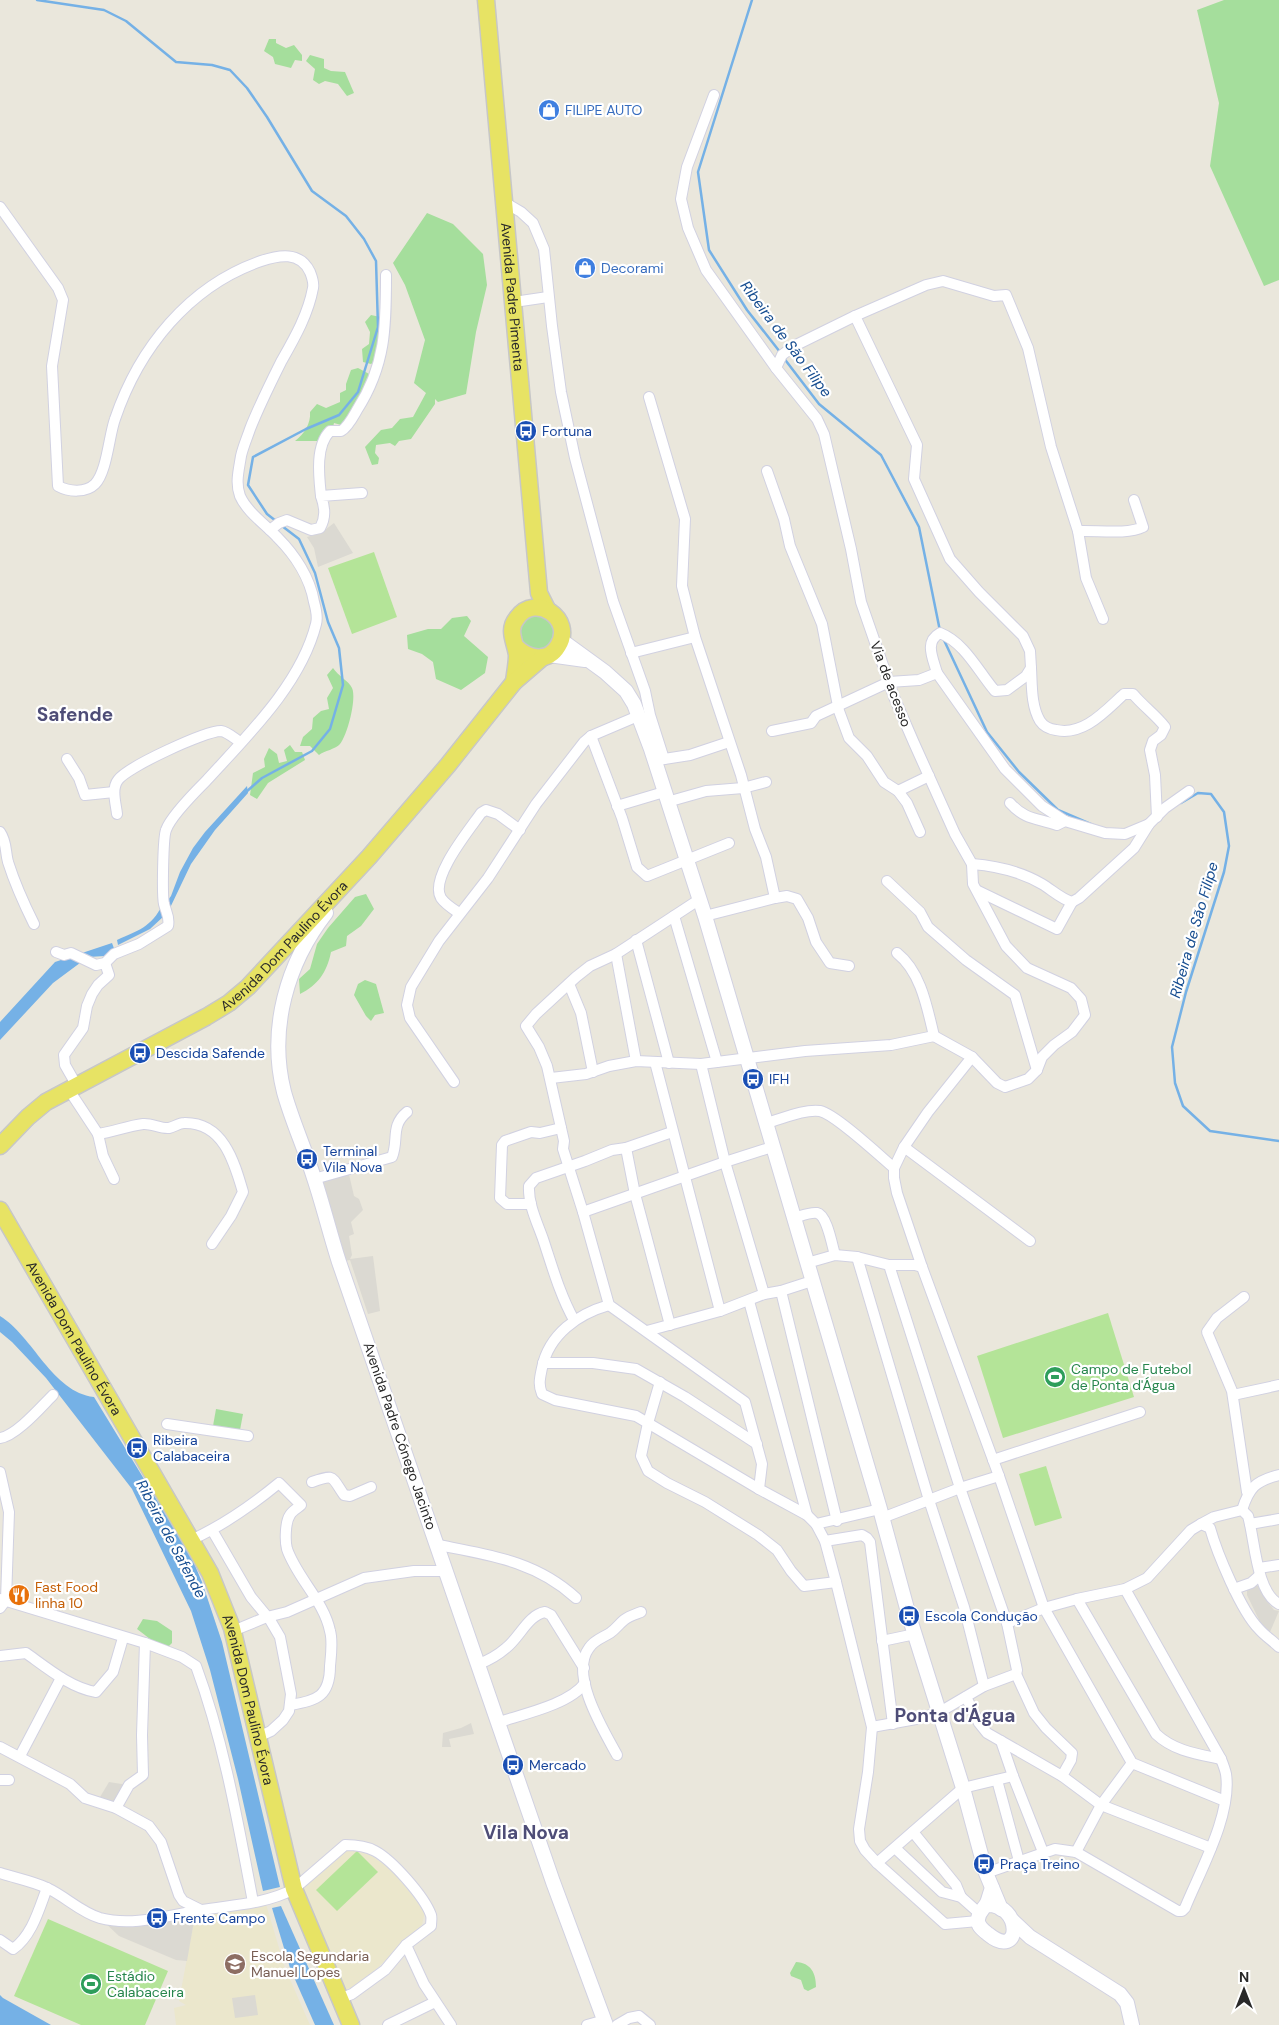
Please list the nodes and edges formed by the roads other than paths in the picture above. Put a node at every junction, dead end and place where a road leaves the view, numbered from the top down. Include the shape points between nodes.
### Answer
1 (486, 0) edge
2 (714, 95) dead end
3 (504, 202) junction
4 (0, 207) edge
5 (386, 275) dead end
6 (548, 297) junction
7 (514, 302) junction
8 (855, 316) junction
9 (776, 368) junction
10 (649, 398) dead end
11 (767, 471) dead end
12 (362, 493) dead end
13 (321, 496) junction
14 (1134, 500) dead end
15 (270, 530) junction
16 (1078, 531) junction
17 (540, 608) junction
18 (1103, 620) dead end
19 (695, 637) junction
20 (561, 640) junction
21 (516, 647) junction
22 (631, 653) junction
23 (546, 656) junction
24 (586, 660) junction
25 (1031, 668) junction
26 (937, 672) junction
27 (514, 682) junction
28 (889, 682) junction
29 (838, 706) junction
30 (638, 716) junction
31 (772, 731) dead end
32 (591, 736) junction
33 (240, 742) junction
34 (729, 742) junction
35 (67, 759) dead end
36 (659, 760) junction
37 (929, 776) junction
38 (766, 782) dead end
39 (743, 788) junction
40 (898, 791) junction
41 (1188, 791) dead end
42 (114, 792) junction
43 (665, 797) junction
44 (1010, 803) dead end
45 (617, 806) junction
46 (117, 814) dead end
47 (1065, 821) junction
48 (1153, 821) junction
49 (520, 830) junction
50 (0, 832) edge
51 (920, 832) dead end
52 (729, 844) dead end
53 (369, 857) junction
54 (686, 861) junction
55 (972, 864) junction
56 (887, 881) dead end
57 (978, 890) junction
58 (775, 898) junction
59 (700, 899) junction
60 (1072, 902) junction
61 (459, 913) junction
62 (674, 916) junction
63 (705, 916) junction
64 (34, 924) dead end
65 (636, 940) junction
66 (56, 952) dead end
67 (897, 952) dead end
68 (616, 954) junction
69 (100, 964) junction
70 (849, 966) dead end
71 (568, 984) junction
72 (934, 1036) junction
73 (746, 1057) junction
74 (972, 1057) junction
75 (636, 1061) junction
76 (655, 1062) junction
77 (717, 1062) junction
78 (669, 1063) junction
79 (701, 1064) junction
80 (1037, 1070) junction
81 (594, 1072) junction
82 (551, 1078) junction
83 (454, 1082) dead end
84 (73, 1088) junction
85 (407, 1112) dead end
86 (766, 1123) junction
87 (561, 1128) junction
88 (672, 1132) junction
89 (98, 1134) junction
90 (0, 1146) edge
91 (772, 1147) junction
92 (904, 1147) junction
93 (626, 1148) junction
94 (725, 1162) junction
95 (568, 1165) junction
96 (894, 1168) junction
97 (684, 1177) junction
98 (114, 1179) dead end
99 (314, 1179) junction
100 (635, 1194) junction
101 (531, 1204) junction
102 (0, 1210) edge
103 (583, 1212) junction
104 (794, 1218) junction
105 (1030, 1241) dead end
106 (212, 1244) dead end
107 (835, 1255) junction
108 (856, 1257) junction
109 (807, 1263) junction
110 (889, 1265) junction
111 (922, 1267) junction
112 (812, 1281) junction
113 (781, 1291) junction
114 (764, 1294) junction
115 (1244, 1297) dead end
116 (749, 1301) junction
117 (609, 1305) junction
118 (720, 1311) junction
119 (574, 1320) junction
120 (670, 1325) junction
121 (647, 1331) junction
122 (543, 1363) junction
123 (660, 1382) junction
124 (1279, 1387) edge
125 (53, 1395) dead end
126 (1233, 1395) junction
127 (1140, 1412) dead end
128 (648, 1422) junction
129 (167, 1424) dead end
130 (248, 1436) dead end
131 (0, 1438) edge
132 (757, 1444) junction
133 (993, 1460) junction
134 (0, 1472) edge
135 (1279, 1475) edge
136 (999, 1476) junction
137 (312, 1482) dead end
138 (371, 1487) dead end
139 (960, 1488) junction
140 (759, 1489) junction
141 (1247, 1492) junction
142 (929, 1500) junction
143 (1242, 1510) junction
144 (881, 1514) junction
145 (807, 1515) junction
146 (1279, 1519) edge
147 (837, 1521) junction
148 (816, 1524) junction
149 (1201, 1524) junction
150 (1250, 1524) junction
151 (212, 1530) junction
152 (190, 1540) junction
153 (825, 1541) junction
154 (438, 1545) junction
155 (1279, 1565) edge
156 (446, 1571) junction
157 (1260, 1571) junction
158 (836, 1582) junction
159 (1125, 1589) junction
160 (1234, 1589) junction
161 (576, 1598) dead end
162 (1077, 1599) junction
163 (316, 1600) junction
164 (2, 1602) edge
165 (1279, 1604) edge
166 (1044, 1608) junction
167 (641, 1612) dead end
168 (267, 1616) junction
169 (1007, 1623) junction
170 (233, 1631) junction
171 (915, 1634) junction
172 (123, 1638) junction
173 (882, 1641) junction
174 (145, 1644) junction
175 (1279, 1647) edge
176 (0, 1656) edge
177 (479, 1664) junction
178 (584, 1668) junction
179 (1016, 1674) junction
180 (61, 1678) junction
181 (585, 1683) junction
182 (984, 1686) junction
183 (966, 1697) junction
184 (290, 1705) junction
185 (938, 1713) junction
186 (499, 1722) junction
187 (893, 1724) junction
188 (872, 1727) junction
189 (258, 1737) junction
190 (1001, 1741) junction
191 (0, 1748) edge
192 (617, 1755) dead end
193 (20, 1756) junction
194 (1221, 1760) junction
195 (1132, 1763) junction
196 (1012, 1776) junction
197 (1062, 1776) junction
198 (997, 1780) junction
199 (963, 1788) junction
200 (1225, 1801) junction
201 (1101, 1805) junction
202 (116, 1808) junction
203 (913, 1832) junction
204 (895, 1848) junction
205 (1210, 1848) junction
206 (1043, 1852) junction
207 (1076, 1852) junction
208 (1019, 1861) junction
209 (877, 1863) junction
210 (0, 1873) edge
211 (986, 1873) junction
212 (47, 1888) junction
213 (992, 1888) junction
214 (290, 1891) junction
215 (961, 1897) junction
216 (258, 1901) junction
217 (1001, 1909) junction
218 (201, 1910) junction
219 (981, 1913) junction
220 (1013, 1921) junction
221 (1030, 1938) junction
222 (1010, 1939) junction
223 (0, 1940) edge
224 (406, 1945) junction
225 (339, 1999) junction
226 (435, 2002) junction
227 (609, 2023) edge
228 (351, 2025) edge
229 (388, 2025) edge
230 (451, 2025) edge
231 (588, 2025) edge
232 (650, 2025) edge
233 (1132, 2025) edge

1 - 3 main road, Avenida Padre Pimenta
2 - 9 street, Via de acesso via 687,167 682,198 688,228 706,270
3 - 6 street via 533,223 544,249
3 - 7 main road, Avenida Padre Pimenta
4 - 15 street via 58,288 63,300 52,366 58,486 67,491 89,488 97,483 114,420 132,378 154,340 187,304 215,283 274,256 292,256 305,263 314,286 303,319 256,414 242,451 237,484 241,498
5 - 13 street via 384,346 377,370 367,396 347,426 327,434 321,452
6 - 7 street
6 - 22 street via 561,392 575,458 613,601
7 - 17 main road, Avenida Padre Pimenta
8 - 9 street via 794,346 782,355
8 - 16 street via 926,285 943,281 994,296 1006,295 1028,348 1051,447
8 - 25 street via 917,445 914,478 950,558 1023,636 1030,651
9 - 28 street, Via de acesso via 817,420 824,434 852,549 861,602
10 - 19 street via 685,519 682,586
11 - 29 street via 790,546 822,624
12 - 13 street
13 - 15 street via 324,521 320,528 311,530 287,520
14 - 16 street via 1141,529
15 - 33 street via 298,562 312,589 318,620 308,652 289,684
16 - 18 street via 1086,578
17 - 20 main road via 554,613 562,626
17 - 21 main road via 524,611 513,623
19 - 22 street
19 - 34 street
20 - 23 main road via 558,647
20 - 24 street
21 - 23 main road via 529,656
21 - 27 main road
22 - 36 street via 647,699
23 - 24 street
23 - 27 main road, Avenida Dom Paulino Évora
24 - 30 street via 626,691
25 - 26 street via 1008,690 995,691 965,651 951,637 940,632 934,636 930,647
25 - 48 street via 1033,701 1040,720 1047,728 1070,732 1086,726 1124,694 1133,694 1161,721 1165,727 1150,750 1155,775
26 - 28 street via 919,680
26 - 47 street via 1004,769 1042,806
27 - 53 main road, Avenida Dom Paulino Évora
28 - 29 street
28 - 37 street, Via de acesso
29 - 31 street via 816,716 810,724
29 - 40 street via 849,738 867,756 884,782
30 - 32 street
30 - 36 street
32 - 45 street
32 - 49 street via 536,804
33 - 42 street via 225,732 212,732 128,771 118,779
33 - 69 street via 166,829 163,892 168,926
34 - 36 street via 690,755
34 - 39 street
35 - 42 street via 85,795
36 - 43 street
37 - 40 street
37 - 55 street, Via de acesso
38 - 39 street
39 - 43 street
39 - 58 street
40 - 51 street
41 - 48 street
42 - 46 street
43 - 45 street
43 - 54 street
44 - 47 street via 1018,813 1028,818 1057,825
45 - 54 street via 637,867 647,876
47 - 48 street via 1105,833 1124,834
48 - 60 street via 1134,848
49 - 61 street via 488,878
49 - 61 street via 492,811 481,813 446,865 439,889 442,900
50 - 64 street via 5,839 17,889
52 - 54 street
53 - 84 main road, Avenida Dom Paulino Évora via 229,1003
53 - 99 street, Avenida Padre Cónego Jacinto via 316,926 289,980 280,1012 279,1065 284,1092
54 - 59 street
55 - 57 street, Via de acesso via 973,884
55 - 60 street via 1016,871
56 - 80 street via 920,912 928,927 966,960 1015,995
57 - 60 street via 1057,929
57 - 80 street, Via de acesso via 987,914 1006,946 1027,968 1071,988 1081,999 1084,1015 1072,1032 1042,1057
58 - 63 street
58 - 70 street via 787,896 797,899 816,942 830,963
59 - 62 street
59 - 63 street
61 - 83 street via 411,987 407,1005 410,1018
62 - 65 street
62 - 77 street
63 - 73 street
65 - 68 street
65 - 78 street
66 - 69 street via 71,953
67 - 72 street via 907,961 917,979
68 - 71 street via 590,966
68 - 75 street
69 - 84 street via 109,976 92,994 83,1028 64,1055
71 - 81 street via 581,1013
71 - 82 street via 526,1026 539,1047
72 - 73 street via 891,1045
72 - 74 street, Via de acesso
73 - 77 street
73 - 86 street
74 - 80 street, Via de acesso via 1005,1087 1028,1079
74 - 92 street
75 - 76 street
75 - 81 street
76 - 78 street
76 - 88 street
77 - 79 street
78 - 79 street
79 - 94 street
81 - 82 street
82 - 87 street
84 - 89 street
84 - 90 main road, Avenida Dom Paulino Évora via 46,1102
85 - 99 street via 397,1124 392,1157
86 - 91 street
86 - 96 street via 809,1111 821,1111
87 - 95 street
87 - 101 street via 531,1132 502,1145 500,1198 507,1204
88 - 93 street
88 - 97 street
89 - 98 street via 103,1156
89 - 106 street via 144,1124 169,1128 182,1123 198,1124 213,1131 225,1143 235,1162 243,1192
91 - 94 street
91 - 104 street
92 - 96 street
92 - 105 street
93 - 95 street
93 - 100 street
94 - 97 street
94 - 114 street
95 - 101 street via 536,1178 529,1186
95 - 103 street
96 - 111 street via 897,1193
97 - 100 street
97 - 118 street
99 - 154 street, Avenida Padre Cónego Jacinto via 339,1262
100 - 103 street
100 - 120 street
101 - 119 street via 557,1282
102 - 152 main road, Avenida Dom Paulino Évora
103 - 117 street
104 - 107 street via 820,1213
104 - 109 street
107 - 108 street
107 - 109 street
108 - 110 street
108 - 142 street
109 - 112 street
110 - 111 street
110 - 139 street
111 - 133 street
112 - 113 street
112 - 144 street
113 - 114 street
113 - 147 street
114 - 116 street
115 - 126 street via 1217,1318 1207,1332
116 - 118 street
116 - 145 street
117 - 119 street
117 - 121 street
118 - 120 street
119 - 122 street via 546,1352
120 - 121 street
121 - 132 street via 745,1402
122 - 123 street via 593,1363 636,1369
122 - 128 street via 538,1385 546,1398 636,1416
123 - 128 street
123 - 132 street
124 - 126 street
125 - 131 street via 6,1438
126 - 141 street
127 - 133 street
128 - 140 street
128 - 158 street via 641,1456 648,1471 758,1535 777,1550 804,1586
129 - 130 street
132 - 140 street via 762,1464
133 - 136 street
134 - 164 street via 9,1512
135 - 141 street via 1263,1479
136 - 139 street
136 - 166 street
137 - 138 street via 329,1476 334,1478 344,1495 350,1496
139 - 142 street
139 - 169 street
140 - 145 street
141 - 143 street
142 - 144 street
142 - 182 street via 964,1607
143 - 149 street
143 - 150 street
144 - 147 street
144 - 171 street
145 - 148 street
146 - 150 street
147 - 148 street
148 - 153 street
149 - 159 street via 1190,1530 1147,1578
149 - 160 street via 1210,1528
150 - 157 street
151 - 152 street
151 - 163 street via 248,1509 279,1483 301,1505 289,1516 287,1548
151 - 168 street via 251,1597
152 - 170 main road, Avenida Dom Paulino Évora via 210,1573
153 - 158 street
153 - 173 street via 862,1536 870,1542
154 - 156 street, Avenida Padre Cónego Jacinto
154 - 161 street via 528,1566 564,1586
155 - 157 street
156 - 163 street via 414,1571 364,1578
156 - 177 street, Avenida Padre Cónego Jacinto
157 - 160 street via 1251,1583
157 - 165 street via 1271,1600
158 - 188 street
159 - 162 street
159 - 194 street
160 - 175 street via 1258,1629
162 - 166 street
162 - 194 street via 1156,1734 1178,1748
163 - 168 street
163 - 184 street via 331,1632 328,1682 320,1697
164 - 172 street
166 - 169 street
166 - 195 street
167 - 178 street via 623,1620 609,1634 594,1642 586,1654
168 - 170 street
168 - 184 street via 280,1637 291,1694
169 - 179 street
170 - 189 main road, Avenida Dom Paulino Évora
171 - 173 street
171 - 185 street
172 - 174 street
172 - 180 street via 114,1672 96,1692
173 - 187 street
174 - 202 street via 143,1776 128,1785
174 - 216 street via 182,1657 196,1666 214,1719
176 - 180 street via 26,1653
177 - 178 street via 506,1648 533,1616 545,1612 551,1616
177 - 186 street, Avenida Padre Cónego Jacinto
178 - 181 street
179 - 182 street
179 - 197 street via 1034,1714 1072,1753
180 - 193 street
181 - 186 street via 581,1689 560,1701
181 - 192 street via 592,1711
182 - 183 street
183 - 185 street
183 - 190 street via 979,1723 987,1733
184 - 189 street via 283,1720
185 - 187 street
185 - 199 street
186 - 227 street, Avenida Padre Cónego Jacinto via 556,1889
187 - 188 street
188 - 209 street via 859,1829 860,1841
189 - 214 main road, Avenida Dom Paulino Évora
190 - 196 street
190 - 197 street
191 - 193 street
193 - 202 street via 70,1784 85,1798
194 - 200 street via 1226,1774
195 - 200 street
195 - 201 street
196 - 198 street
196 - 206 street
197 - 201 street
198 - 199 street
198 - 208 street
199 - 203 street
199 - 211 street
200 - 205 street
201 - 205 street
201 - 207 street
202 - 218 street via 149,1826 157,1835 179,1895 183,1901
203 - 204 street
203 - 215 street via 956,1885
204 - 209 street
204 - 215 street via 942,1892
205 - 207 street via 1182,1911
206 - 207 street via 1055,1849
206 - 208 street
208 - 211 street
209 - 219 street via 945,1924
210 - 212 street
211 - 213 street
212 - 218 street via 89,1914 116,1920 157,1918
212 - 223 street via 32,1926 20,1944 12,1949
213 - 217 street
213 - 219 street
214 - 216 street
214 - 224 street via 345,1845 376,1852 393,1865 418,1894 432,1917 431,1926
214 - 225 main road, Avenida Dom Paulino Évora
215 - 219 street
216 - 218 street
217 - 219 street via 994,1905
217 - 220 street
219 - 222 street via 981,1928 995,1940
220 - 221 street
220 - 222 street via 1014,1935
221 - 222 street
221 - 233 street via 1120,1994 1127,2003
224 - 225 street via 385,1970 352,1994
224 - 226 street
225 - 228 main road, Avenida Dom Paulino Évora
226 - 229 street
226 - 230 street
227 - 231 street
227 - 232 street via 639,2016

